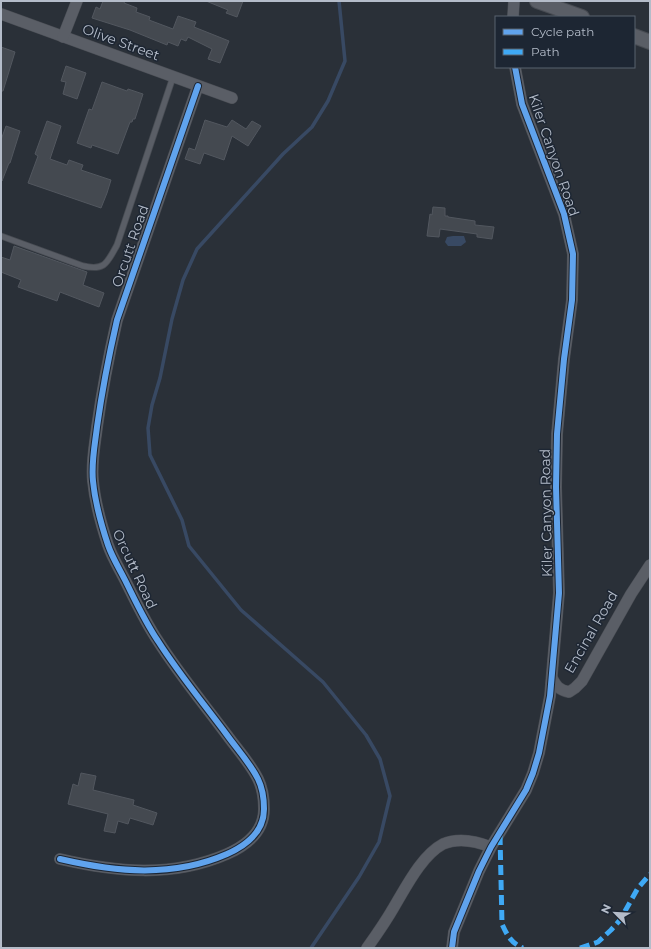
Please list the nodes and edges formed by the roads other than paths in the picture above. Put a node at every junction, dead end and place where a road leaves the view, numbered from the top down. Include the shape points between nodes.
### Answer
1 (77, 1) edge
2 (514, 1) edge
3 (537, 1) edge
4 (1, 14) edge
5 (513, 16) edge
6 (579, 16) edge
7 (635, 36) edge
8 (63, 37) junction
9 (650, 42) edge
10 (515, 68) edge
11 (173, 77) junction
12 (198, 86) junction
13 (232, 98) dead end
14 (1, 236) edge
15 (650, 565) edge
16 (552, 678) junction
17 (491, 847) junction
18 (60, 859) dead end
19 (367, 948) edge
20 (452, 948) edge

1 - 8 street
2 - 5 street
3 - 6 street
4 - 8 street, Olive Street
7 - 9 street
8 - 11 street, Olive Street
10 - 16 street, Kiler Canyon Road via 522,104 564,214 573,254 572,300 557,434 559,593
11 - 12 street, Olive Street
11 - 14 lane via 117,245 102,267 83,266
12 - 13 street, Olive Street
12 - 18 street, Orcutt Road via 117,320 98,420 92,480 109,547 133,596 157,641 258,780 264,809 263,817 257,832 247,844 212,861 191,867 143,871 88,866
15 - 16 street, Encinal Road via 582,681 569,692 557,688
16 - 17 street, Kiler Canyon Road via 533,773 526,790
17 - 19 street via 477,842 454,841 429,854 412,876
17 - 20 street, Kiler Canyon Road via 478,871 454,932

